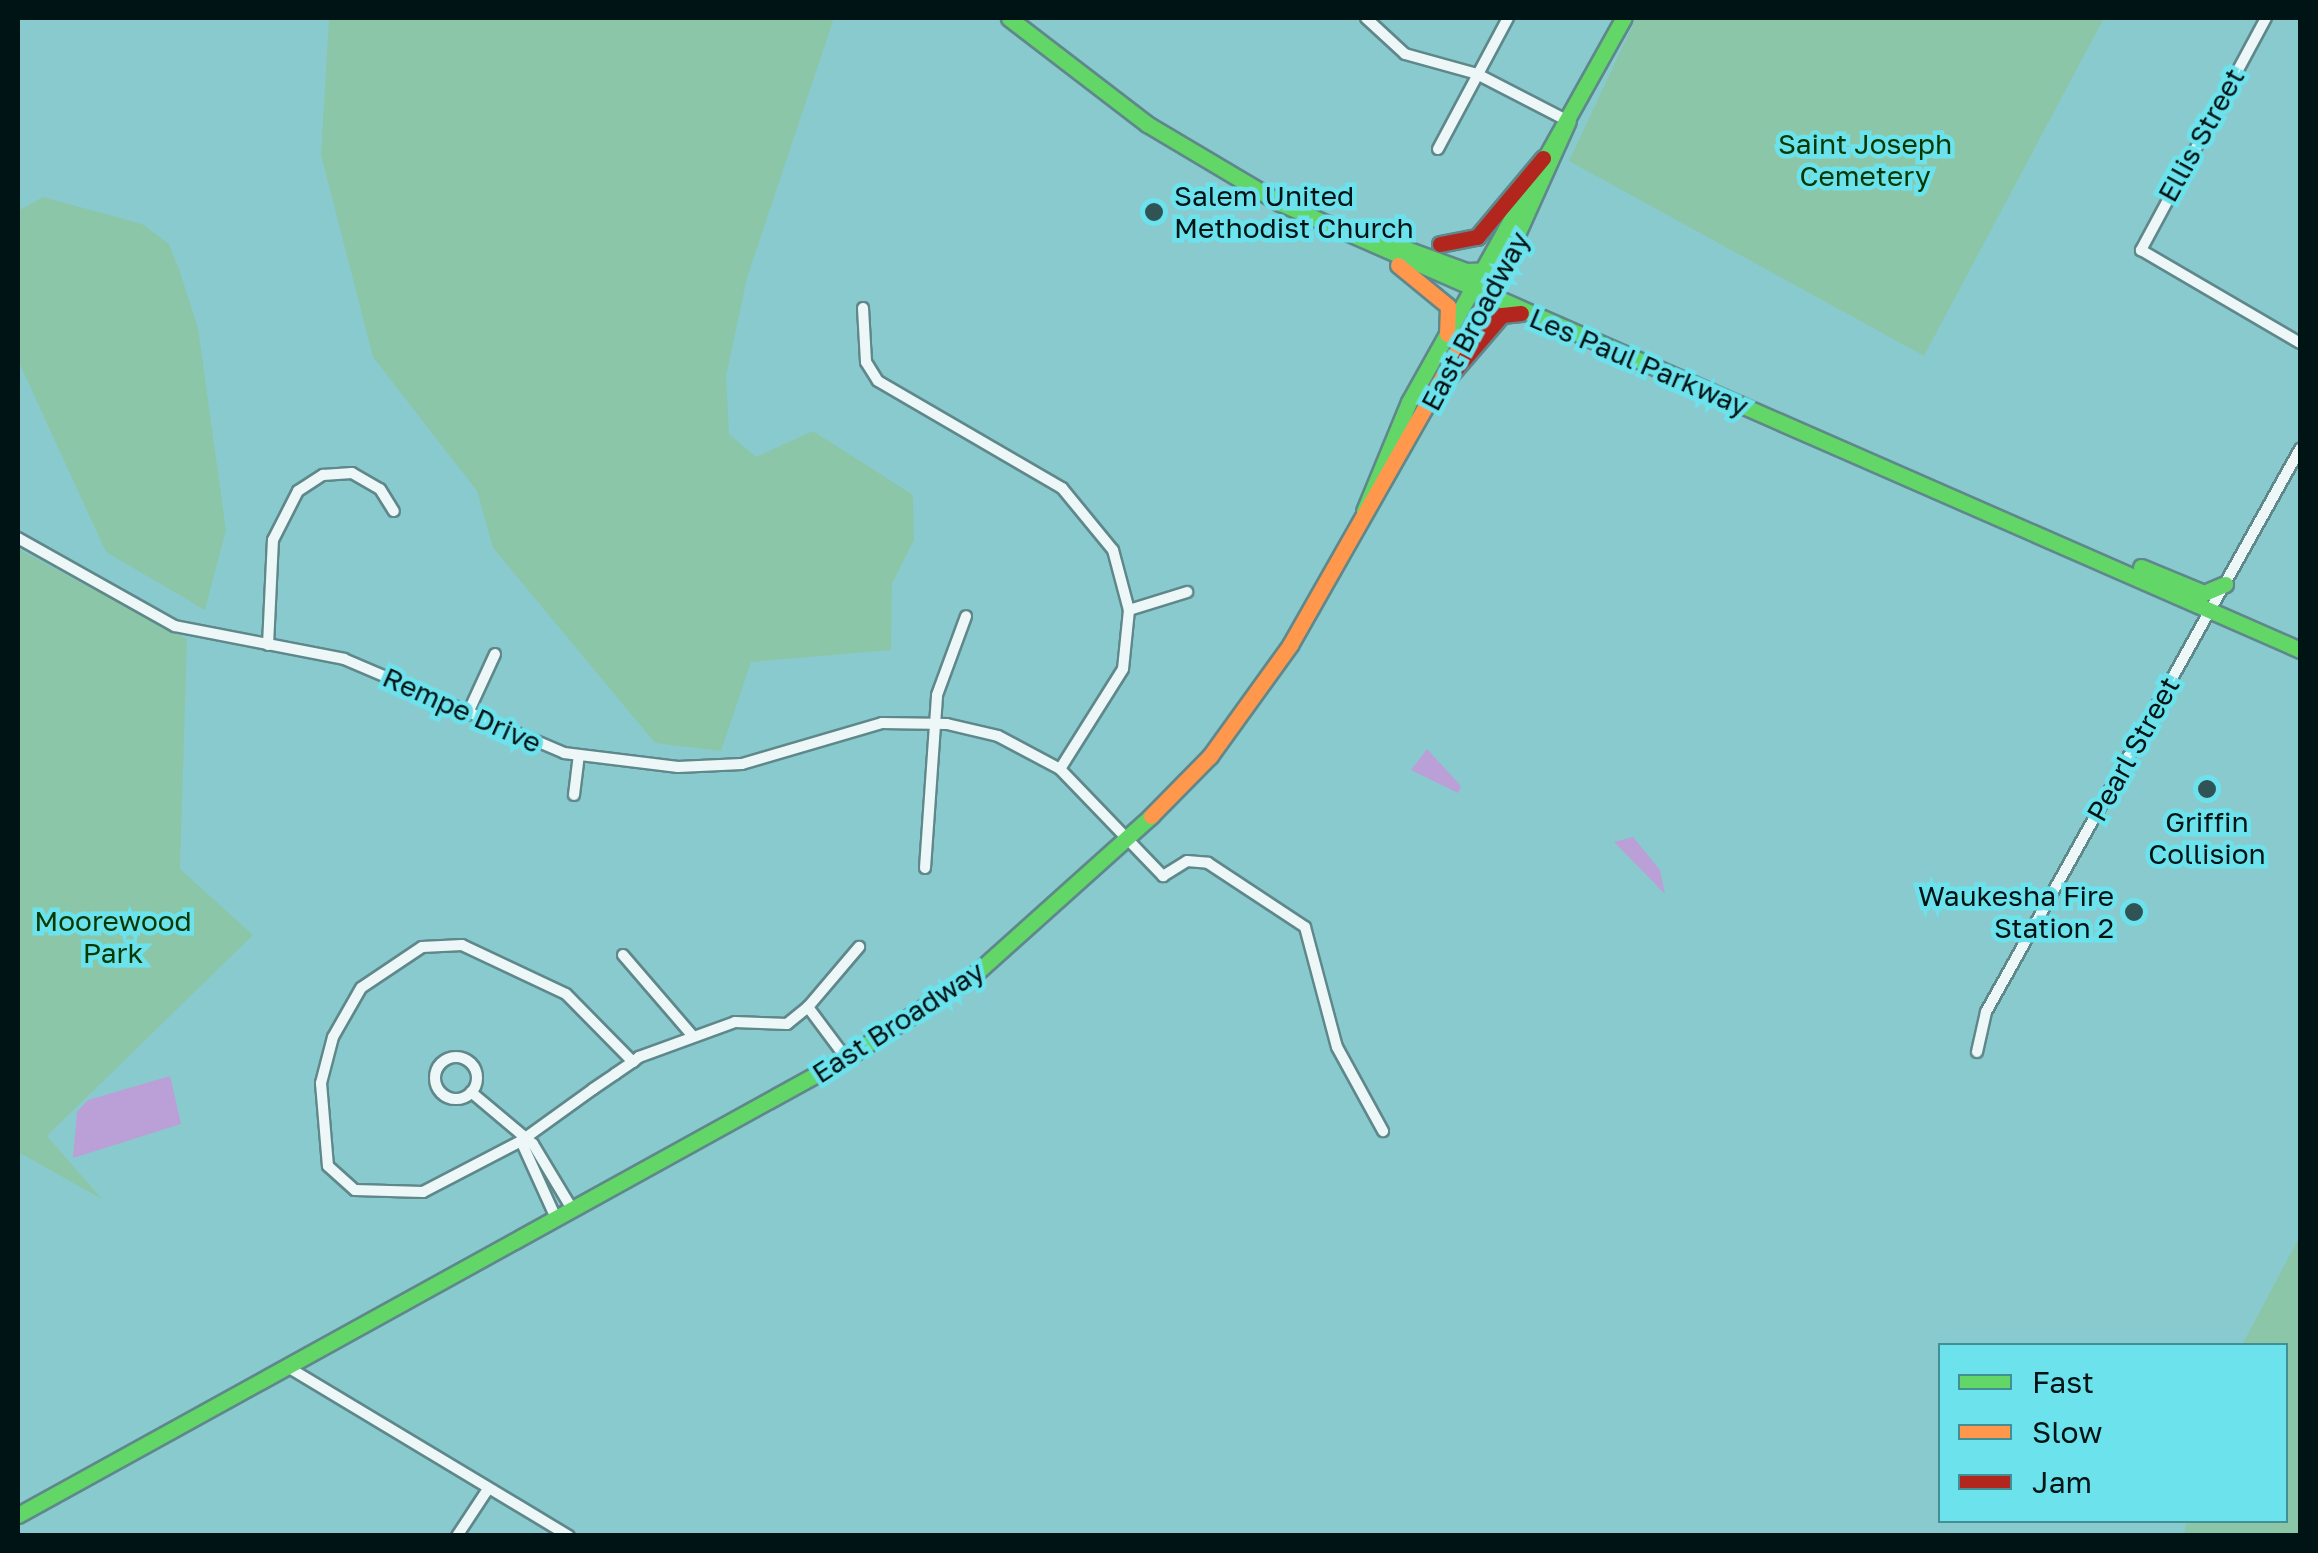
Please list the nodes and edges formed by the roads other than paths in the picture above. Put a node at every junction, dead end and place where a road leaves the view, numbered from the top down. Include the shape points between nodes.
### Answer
1 (1009, 18) edge
2 (1366, 18) edge
3 (1508, 18) edge
4 (1624, 18) edge
5 (2266, 18) edge
6 (1478, 74) junction
7 (1568, 121) junction
8 (1438, 149) dead end
9 (1543, 158) junction
10 (1322, 222) junction
11 (1440, 244) dead end
12 (1374, 247) junction
13 (1483, 268) junction
14 (1504, 270) junction
15 (1472, 290) junction
16 (1489, 297) junction
17 (863, 308) dead end
18 (1527, 313) junction
19 (1447, 334) junction
20 (2300, 343) edge
21 (1440, 386) junction
22 (2300, 448) edge
23 (394, 512) dead end
24 (1364, 512) junction
25 (2041, 536) junction
26 (18, 538) edge
27 (2225, 584) junction
28 (1187, 592) dead end
29 (1129, 610) junction
30 (2210, 611) junction
31 (966, 616) dead end
32 (268, 645) junction
33 (2300, 650) edge
34 (495, 654) dead end
35 (467, 716) junction
36 (934, 722) junction
37 (580, 756) junction
38 (1060, 769) junction
39 (574, 795) dead end
40 (1131, 837) junction
41 (925, 868) dead end
42 (859, 947) dead end
43 (623, 956) dead end
44 (808, 1007) junction
45 (691, 1034) junction
46 (1978, 1052) dead end
47 (846, 1058) junction
48 (633, 1062) junction
49 (471, 1092) junction
50 (1382, 1132) dead end
51 (521, 1140) junction
52 (572, 1209) junction
53 (556, 1218) junction
54 (286, 1366) junction
55 (488, 1489) junction
56 (18, 1515) edge
57 (457, 1536) edge
58 (569, 1536) edge

1 - 10 main road, Les Paul Parkway via 1147,124
2 - 6 street via 1405,54
3 - 6 street
4 - 7 main road, East Broadway
5 - 20 street, Ellis Street via 2142,254
6 - 7 street
6 - 8 street
7 - 9 main road, East Broadway
7 - 14 main road, East Broadway
9 - 11 main road via 1477,237
9 - 13 main road, East Broadway
10 - 12 main road, Les Paul Parkway
10 - 13 main road
12 - 15 main road, Les Paul Parkway
12 - 19 main road via 1444,301
13 - 14 main road
13 - 15 main road, East Broadway
14 - 16 main road, East Broadway
15 - 16 main road, Les Paul Parkway
15 - 19 main road, East Broadway
16 - 18 main road, Les Paul Parkway
16 - 21 main road, East Broadway
17 - 29 street via 864,352 878,381 1079,502 1113,550
18 - 21 main road via 1502,315
18 - 25 main road, Les Paul Parkway
19 - 24 main road, East Broadway
21 - 24 main road, East Broadway
22 - 27 street, Pearl Street
23 - 32 street via 380,489 352,474 331,473 298,491 273,540
24 - 40 main road, East Broadway via 1254,700
25 - 27 main road via 2204,594
25 - 30 main road, Les Paul Parkway
26 - 32 street, Rempe Drive via 172,624
27 - 30 street, Pearl Street
28 - 29 street
29 - 38 street via 1116,688
30 - 33 main road, Les Paul Parkway
30 - 46 street, Pearl Street via 1980,1023
31 - 36 street via 942,670
32 - 35 street, Rempe Drive via 361,664
34 - 35 street
35 - 37 street, Rempe Drive
36 - 37 street, Rempe Drive via 882,724 742,764
36 - 38 street, Rempe Drive via 998,736
36 - 41 street
37 - 39 street
38 - 40 street, Rempe Drive
40 - 47 main road, East Broadway via 1003,954
40 - 50 street, Rempe Drive via 1162,876 1186,861 1208,864 1305,927 1337,1047
42 - 44 street
43 - 45 street
44 - 45 street, East Broadway via 787,1024 748,1020
44 - 47 street
45 - 48 street, East Broadway
47 - 52 main road, East Broadway
48 - 51 street, East Broadway
48 - 51 street, East Broadway via 566,994 462,945 422,946 360,988 321,1084 324,1152 337,1181 366,1192 424,1192
49 - 49 street via 471,1063 441,1062 439,1090 452,1098
49 - 51 street
51 - 52 street via 533,1144
51 - 53 street
52 - 53 main road, East Broadway
53 - 54 main road, East Broadway
54 - 55 street
54 - 56 main road, East Broadway
55 - 57 street
55 - 58 street

